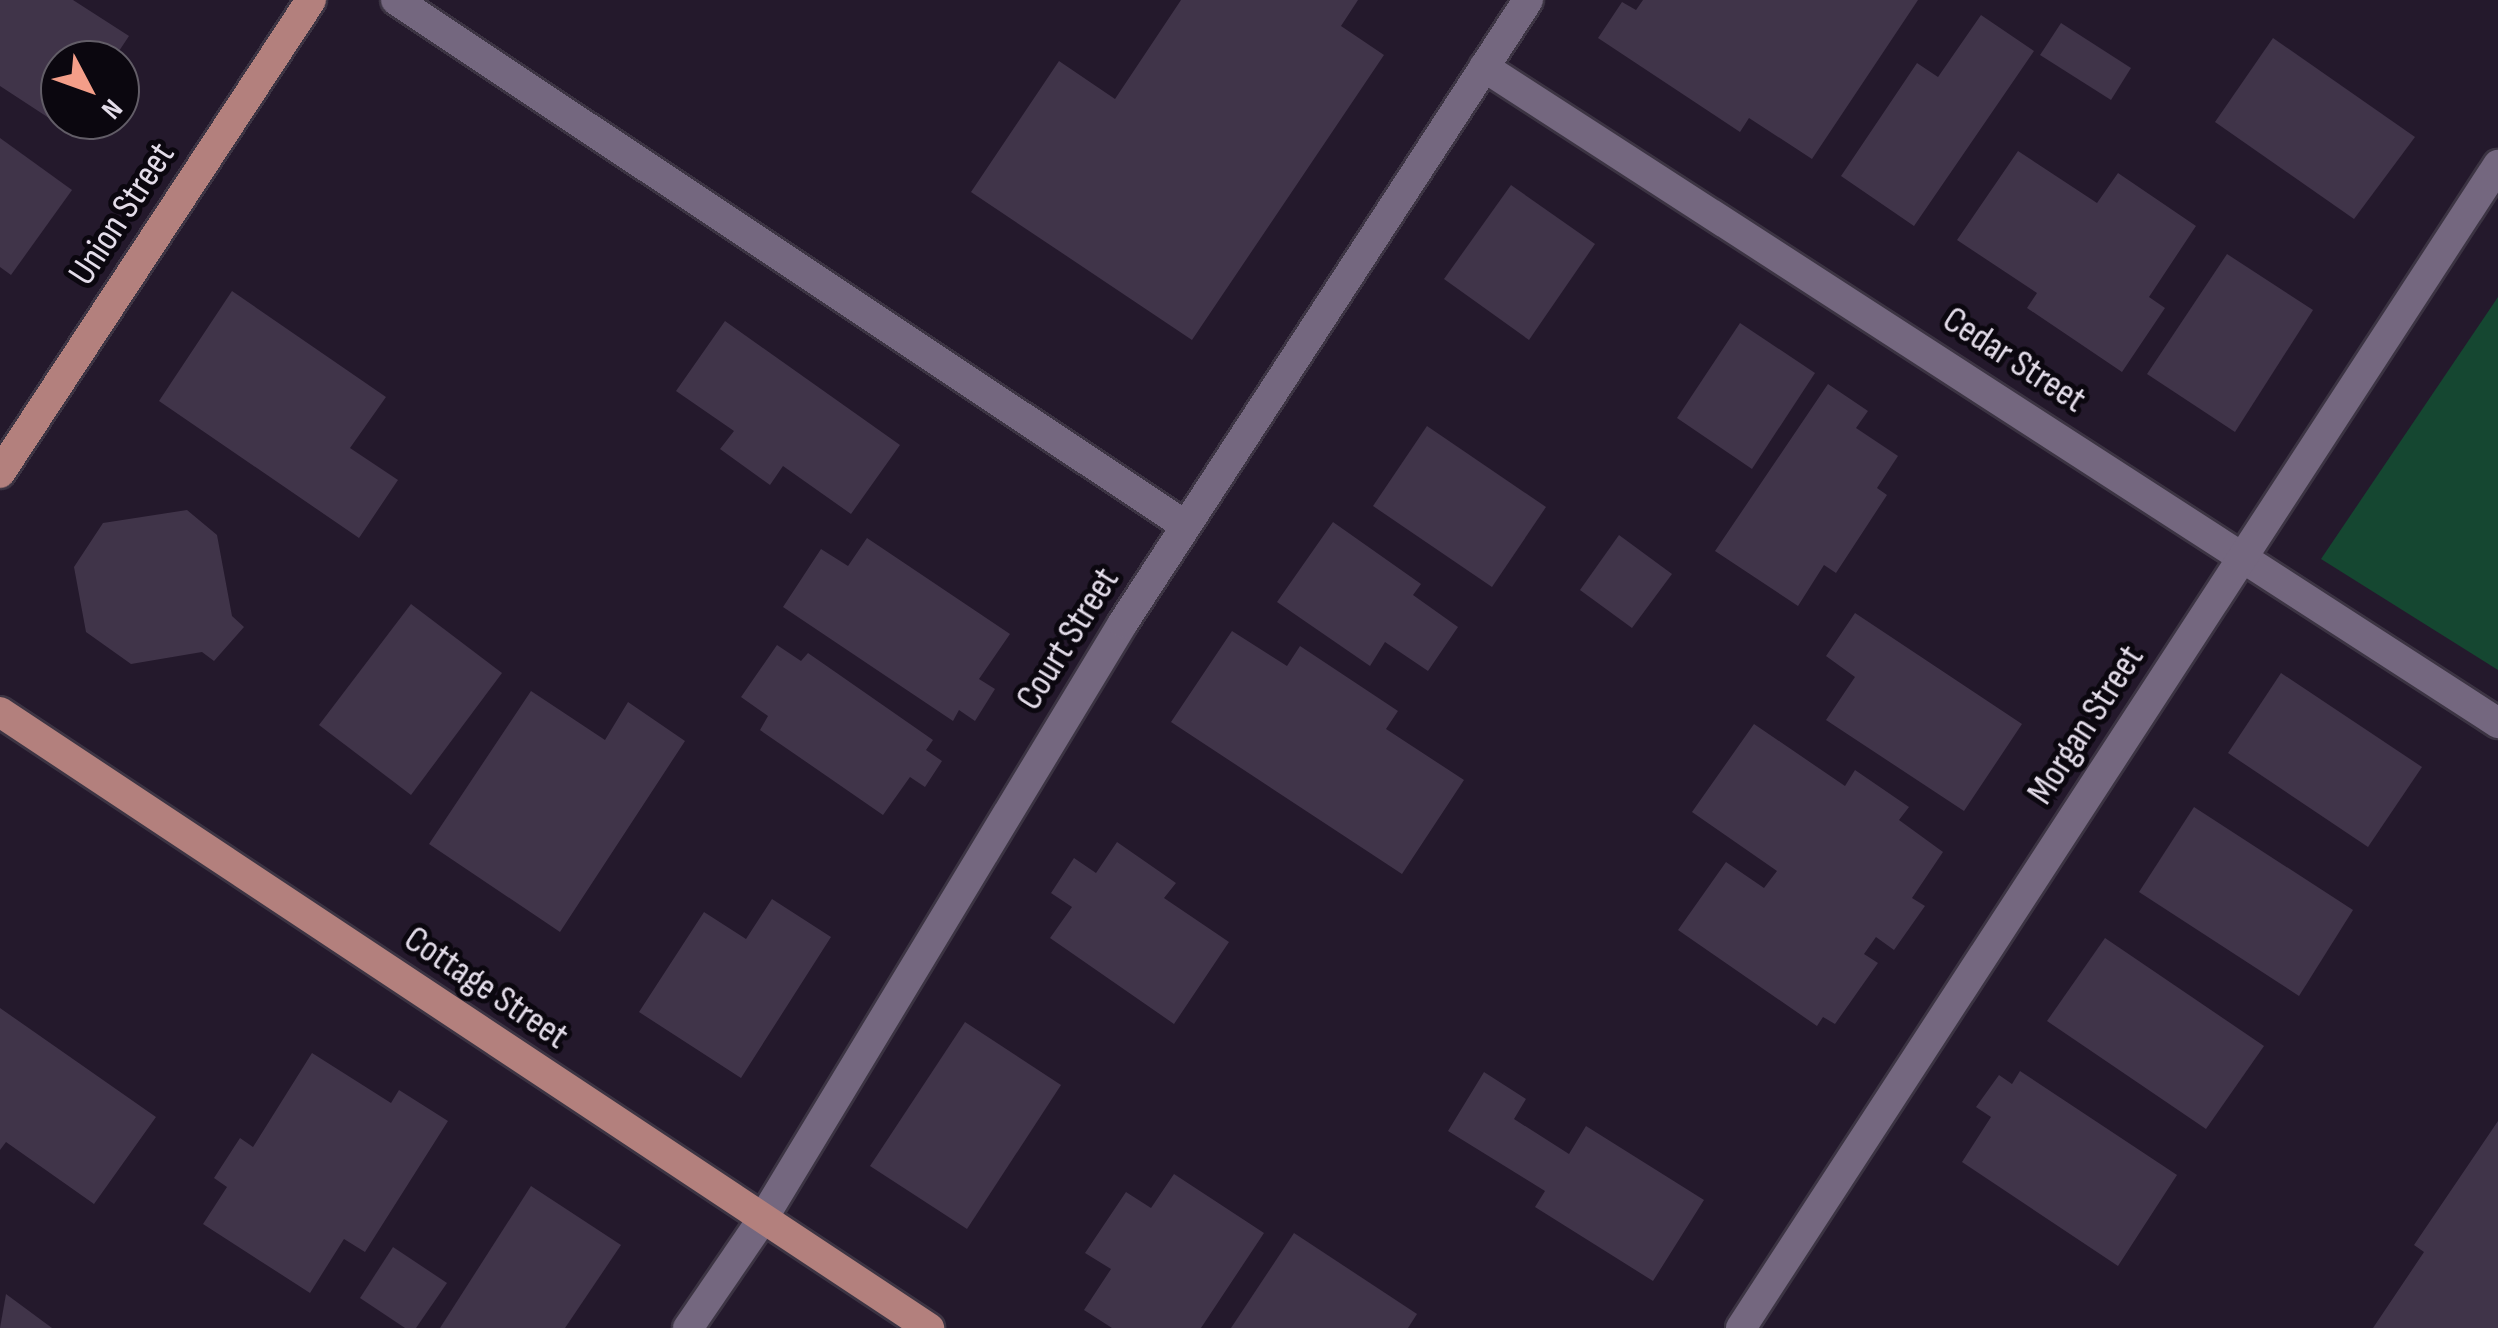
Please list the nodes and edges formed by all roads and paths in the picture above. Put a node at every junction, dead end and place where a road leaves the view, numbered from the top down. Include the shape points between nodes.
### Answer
1 (311, 0) edge
2 (396, 0) edge
3 (1528, 0) edge
4 (1484, 66) junction
5 (2498, 165) edge
6 (0, 473) edge
7 (1186, 526) junction
8 (2244, 555) junction
9 (0, 712) edge
10 (2498, 724) edge
11 (762, 1220) junction
12 (688, 1328) edge
13 (929, 1328) edge
14 (1741, 1328) edge

1 - 6 main road, Union Street
2 - 7 street
3 - 4 street, Court Street
4 - 7 street, Court Street
4 - 8 street, Cedar Street
5 - 8 street, Morgan Street
7 - 11 street, Court Street
8 - 10 street, Cedar Street
8 - 14 street, Morgan Street
9 - 11 main road, Cottage Street
11 - 12 street, Court Street
11 - 13 main road, Cottage Street

